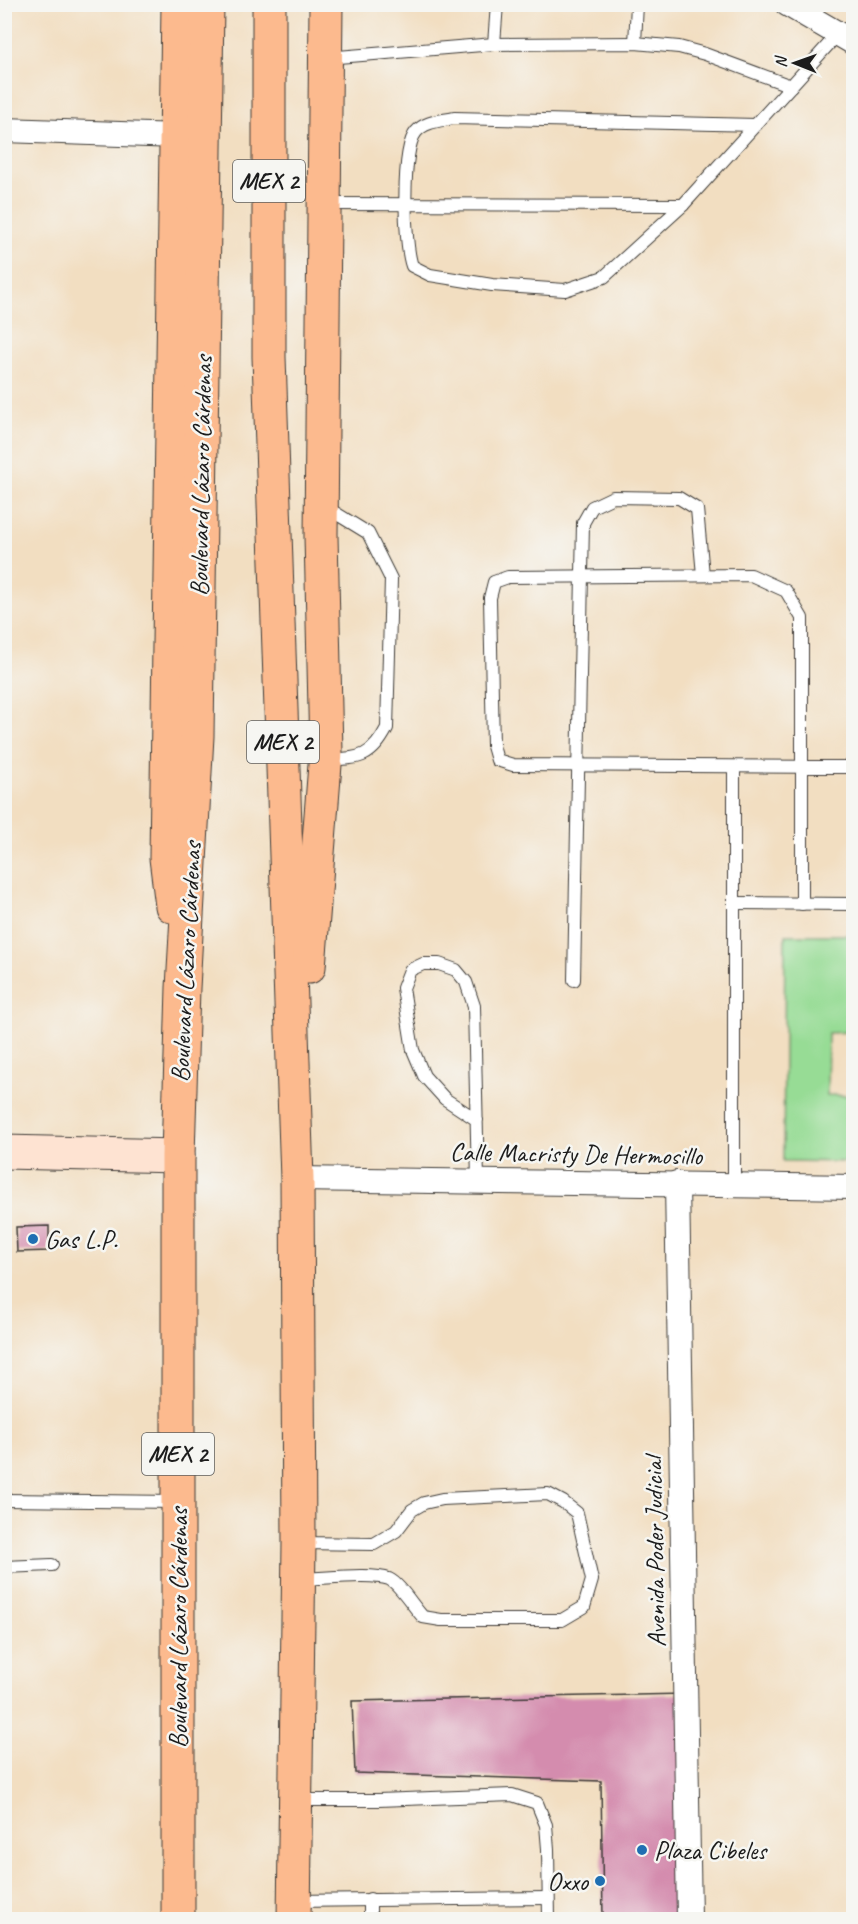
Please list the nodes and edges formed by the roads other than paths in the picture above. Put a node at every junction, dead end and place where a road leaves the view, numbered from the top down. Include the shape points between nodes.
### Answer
1 (162, 4) edge
2 (178, 4) edge
3 (207, 4) edge
4 (269, 4) edge
5 (326, 4) edge
6 (497, 4) edge
7 (637, 4) edge
8 (787, 4) edge
9 (846, 39) edge
10 (635, 43) junction
11 (494, 44) junction
12 (326, 58) junction
13 (791, 86) junction
14 (178, 87) junction
15 (756, 125) junction
16 (4, 130) edge
17 (178, 135) junction
18 (325, 204) junction
19 (406, 204) junction
20 (683, 205) junction
21 (321, 504) junction
22 (703, 575) junction
23 (582, 576) junction
24 (325, 760) junction
25 (580, 765) junction
26 (802, 766) junction
27 (734, 767) junction
28 (854, 767) edge
29 (734, 903) junction
30 (802, 904) junction
31 (854, 904) edge
32 (574, 980) dead end
33 (183, 988) junction
34 (477, 1120) junction
35 (296, 1127) junction
36 (4, 1152) edge
37 (178, 1156) junction
38 (297, 1179) junction
39 (478, 1181) junction
40 (677, 1184) junction
41 (734, 1184) junction
42 (854, 1187) edge
43 (4, 1500) edge
44 (178, 1502) junction
45 (298, 1543) junction
46 (52, 1565) dead end
47 (4, 1567) edge
48 (298, 1579) junction
49 (294, 1800) junction
50 (548, 1898) junction
51 (370, 1899) junction
52 (294, 1910) edge
53 (178, 1920) edge
54 (370, 1920) edge
55 (549, 1920) edge
56 (689, 1920) edge

1 - 14 main road
2 - 14 main road
3 - 33 main road, Boulevard Lázaro Cárdenas / MEX 2 via 197,736
4 - 35 main road, MEX 2 via 269,357
5 - 12 main road
6 - 11 lane
7 - 10 lane
8 - 9 street
9 - 13 lane
10 - 11 lane
10 - 13 lane via 705,54
11 - 12 lane
12 - 18 main road
13 - 15 lane
14 - 17 main road
15 - 19 lane via 454,118 423,124 410,143
15 - 20 lane
16 - 17 street
17 - 33 main road via 166,858
18 - 19 lane
18 - 21 main road
19 - 20 lane
19 - 20 lane via 412,266 430,275 492,285 565,290 604,277
21 - 24 main road
21 - 24 lane via 368,533 391,579 387,728 371,752 352,759
22 - 23 lane
22 - 23 lane via 698,509 679,498 613,497 592,507 583,523
22 - 26 lane via 752,574 786,591 802,618
23 - 25 lane
23 - 25 lane via 508,577 494,582 490,598 493,746 497,760 513,765
24 - 35 main road
25 - 27 lane
25 - 32 lane
26 - 27 lane
26 - 28 lane
26 - 30 lane
27 - 29 lane
29 - 30 lane
29 - 41 lane
30 - 31 lane
33 - 37 main road, Boulevard Lázaro Cárdenas / MEX 2
34 - 34 lane via 474,1006 466,982 456,970 440,964 423,964 410,970 403,988 412,1050 424,1076 445,1099
34 - 39 lane
35 - 38 main road, MEX 2
36 - 37 main road
37 - 44 main road, Boulevard Lázaro Cárdenas / MEX 2
38 - 39 street, Calle Macristy De Hermosillo
38 - 45 main road, MEX 2
39 - 40 street, Calle Macristy De Hermosillo
40 - 41 street, Calle Macristy De Hermosillo
40 - 56 street, Avenida Poder Judicial
41 - 42 street, Calle Macristy De Hermosillo
43 - 44 lane
44 - 53 main road, Boulevard Lázaro Cárdenas / MEX 2
45 - 48 main road, MEX 2
45 - 48 lane via 374,1544 396,1531 412,1510 442,1498 548,1494 577,1513 592,1580 584,1607 562,1620 525,1621 423,1617 390,1580 374,1577
46 - 47 lane
48 - 49 main road, MEX 2
49 - 50 lane via 512,1795 537,1803 546,1825
49 - 52 main road, MEX 2
50 - 51 lane
50 - 55 lane
51 - 52 lane
51 - 54 lane

